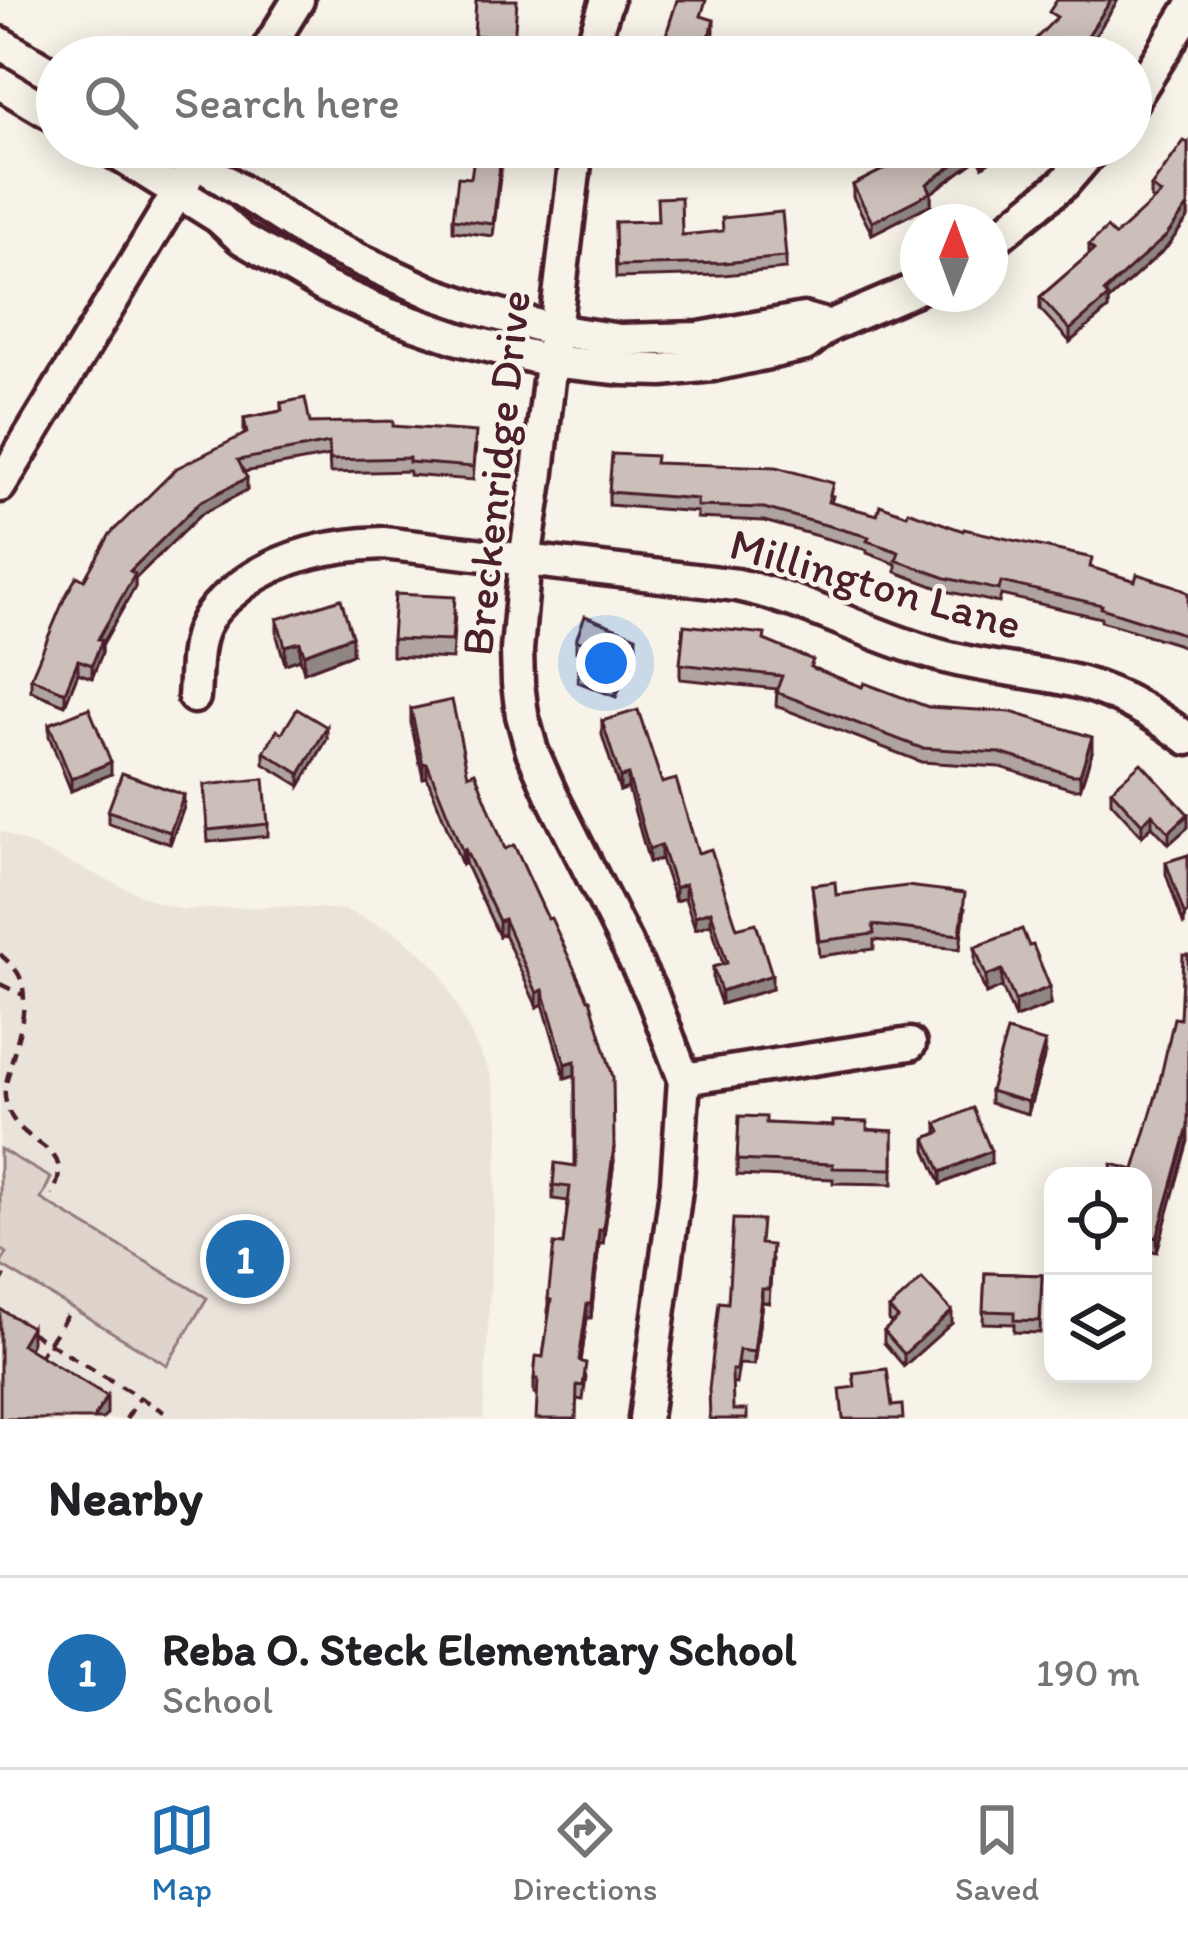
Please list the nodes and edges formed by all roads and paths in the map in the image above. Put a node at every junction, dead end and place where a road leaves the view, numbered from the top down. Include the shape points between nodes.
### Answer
1 (298, 0) edge
2 (607, 0) edge
3 (1188, 13) edge
4 (276, 36) edge
5 (595, 36) edge
6 (0, 43) edge
7 (36, 64) edge
8 (1152, 70) edge
9 (0, 83) edge
10 (36, 104) edge
11 (140, 168) edge
12 (186, 168) edge
13 (215, 168) edge
14 (574, 168) edge
15 (1077, 168) edge
16 (177, 191) junction
17 (1008, 228) edge
18 (900, 295) edge
19 (552, 345) junction
20 (0, 487) edge
21 (525, 560) junction
22 (194, 697) dead end
23 (1188, 739) edge
24 (0, 954) edge
25 (0, 984) edge
26 (23, 994) junction
27 (910, 1044) dead end
28 (684, 1079) junction
29 (52, 1195) dead end
30 (5, 1275) dead end
31 (0, 1283) edge
32 (68, 1314) dead end
33 (16, 1324) edge
34 (48, 1343) junction
35 (34, 1365) edge
36 (112, 1381) junction
37 (105, 1392) edge
38 (139, 1397) junction
39 (164, 1412) dead end
40 (126, 1419) edge
41 (645, 1419) edge

1 - 4 street
2 - 5 street
3 - 8 street
6 - 7 street
9 - 10 street
11 - 16 street
12 - 16 street
13 - 19 street via 317,239
14 - 19 street, Breckenridge Drive
15 - 17 street
16 - 19 street via 241,238 387,314 459,339
16 - 20 street
18 - 19 street via 805,345 713,365 625,369
19 - 21 street, Breckenridge Drive
21 - 22 street, Millington Lane via 383,543 304,554 263,570 205,623
21 - 23 street, Millington Lane via 775,593 935,655 1102,690
21 - 28 street, Breckenridge Drive via 518,683 532,751 640,968
24 - 26 path
25 - 26 path
26 - 29 path via 4,1093 23,1133 61,1167
27 - 28 street
28 - 41 street, Breckenridge Drive
30 - 31 path
32 - 34 path
33 - 34 path
34 - 35 path
34 - 36 path
36 - 37 path
36 - 38 path
38 - 39 path
38 - 40 path

